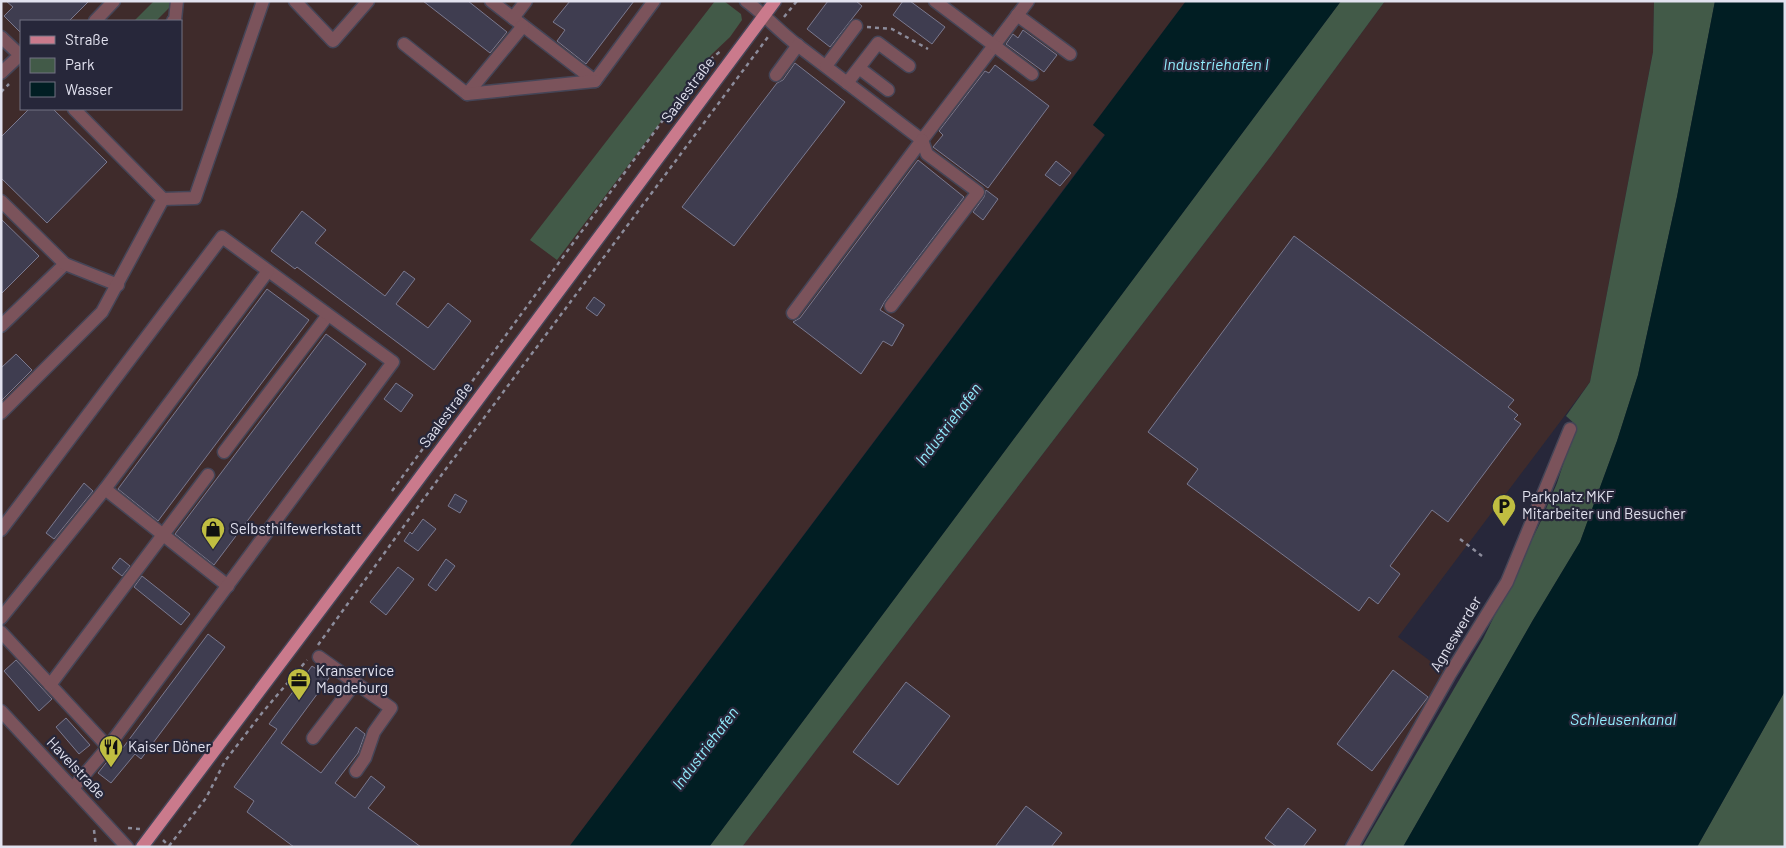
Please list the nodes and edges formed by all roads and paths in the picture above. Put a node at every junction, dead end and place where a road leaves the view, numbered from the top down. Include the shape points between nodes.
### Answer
1 (114, 1) edge
2 (177, 1) edge
3 (263, 1) edge
4 (295, 1) edge
5 (368, 1) edge
6 (491, 1) edge
7 (526, 1) edge
8 (654, 1) edge
9 (746, 1) edge
10 (775, 1) edge
11 (797, 1) edge
12 (935, 1) edge
13 (1028, 1) edge
14 (764, 15) junction
15 (1017, 15) junction
16 (96, 20) edge
17 (175, 20) edge
18 (518, 22) junction
19 (856, 26) joint
20 (776, 28) junction
21 (1, 36) edge
22 (404, 44) dead end
23 (798, 45) junction
24 (995, 45) junction
25 (928, 49) dead end
26 (1070, 54) dead end
27 (826, 66) junction
28 (909, 66) dead end
29 (859, 68) junction
30 (1, 73) edge
31 (1032, 74) dead end
32 (776, 75) dead end
33 (595, 81) junction
34 (847, 83) junction
35 (888, 90) dead end
36 (467, 94) junction
37 (81, 111) edge
38 (922, 140) junction
39 (163, 199) junction
40 (1, 201) edge
41 (65, 264) junction
42 (268, 271) junction
43 (118, 286) junction
44 (892, 306) dead end
45 (793, 313) dead end
46 (328, 315) junction
47 (1, 326) edge
48 (1, 412) edge
49 (1570, 429) dead end
50 (224, 452) dead end
51 (208, 475) dead end
52 (105, 489) junction
53 (1, 530) edge
54 (163, 535) junction
55 (1460, 539) dead end
56 (1482, 556) dead end
57 (228, 586) junction
58 (1, 618) edge
59 (1, 632) edge
60 (319, 657) dead end
61 (355, 683) junction
62 (50, 685) junction
63 (1, 711) edge
64 (313, 738) dead end
65 (108, 747) junction
66 (356, 771) dead end
67 (73, 788) junction
68 (127, 847) edge
69 (142, 847) edge
70 (168, 847) edge
71 (1352, 847) edge

1 - 16 street
2 - 17 street
3 - 39 street via 195,198
4 - 5 street via 332,41
6 - 18 street
7 - 18 street
8 - 33 street
9 - 14 street
10 - 14 main road, Saalestraße
11 - 20 path, Saalestraße
12 - 24 street
13 - 15 street
14 - 20 street
14 - 69 main road, Saalestraße
15 - 24 street
15 - 26 street
18 - 33 street
18 - 36 street
19 - 25 path via 892,29
19 - 27 street
20 - 23 street
20 - 70 path, Saalestraße via 312,653 225,761 206,798
21 - 30 street via 20,55
22 - 36 street
23 - 27 street
23 - 32 street
24 - 31 street
24 - 38 street
27 - 34 street
28 - 29 street via 878,43
29 - 34 street
29 - 35 street
33 - 36 street
34 - 38 street
37 - 39 street
38 - 44 street via 927,154 978,192
38 - 45 street
39 - 43 street
40 - 41 street
41 - 43 street
41 - 47 street
42 - 46 street
42 - 52 street
42 - 53 street via 222,237
43 - 48 street via 102,312
46 - 50 street
46 - 57 street via 393,362
49 - 71 street, Agneswerder via 1507,582 1450,674
51 - 54 street
52 - 54 street
52 - 58 street
54 - 57 street
54 - 62 street
55 - 56 path
57 - 65 street
59 - 62 street
60 - 61 street
61 - 64 street
61 - 66 street via 391,708 374,732 365,758
62 - 65 street
63 - 67 street, Havelstraße
65 - 67 street
67 - 68 street, Havelstraße

